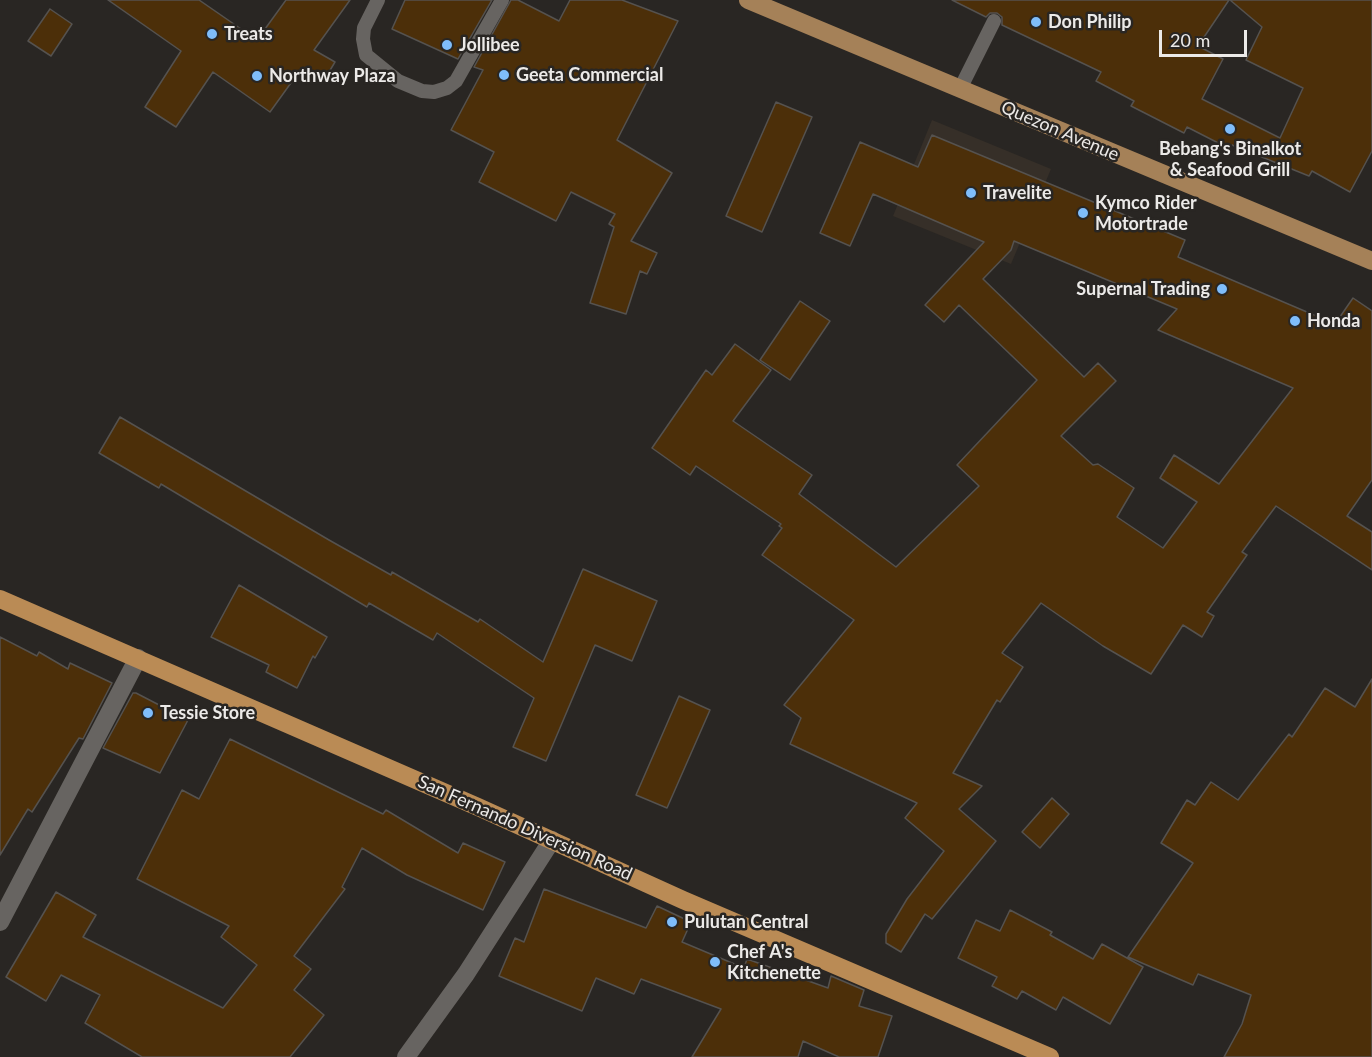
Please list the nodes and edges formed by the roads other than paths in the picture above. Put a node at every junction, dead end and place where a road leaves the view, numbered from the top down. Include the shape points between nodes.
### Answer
1 (378, 0) edge
2 (502, 0) edge
3 (748, 0) edge
4 (994, 21) dead end
5 (960, 89) junction
6 (1372, 261) edge
7 (0, 599) edge
8 (138, 658) junction
9 (552, 840) junction
10 (0, 922) edge
11 (406, 1057) edge
12 (1050, 1057) edge

1 - 2 lane via 364,28 366,55 398,81 434,92 456,81
3 - 5 main road, Quezon Avenue
4 - 5 lane
5 - 6 main road, Quezon Avenue
7 - 8 highway, San Fernando Diversion Road
8 - 9 highway, San Fernando Diversion Road
8 - 10 street
9 - 11 street via 466,974
9 - 12 highway, San Fernando Diversion Road

